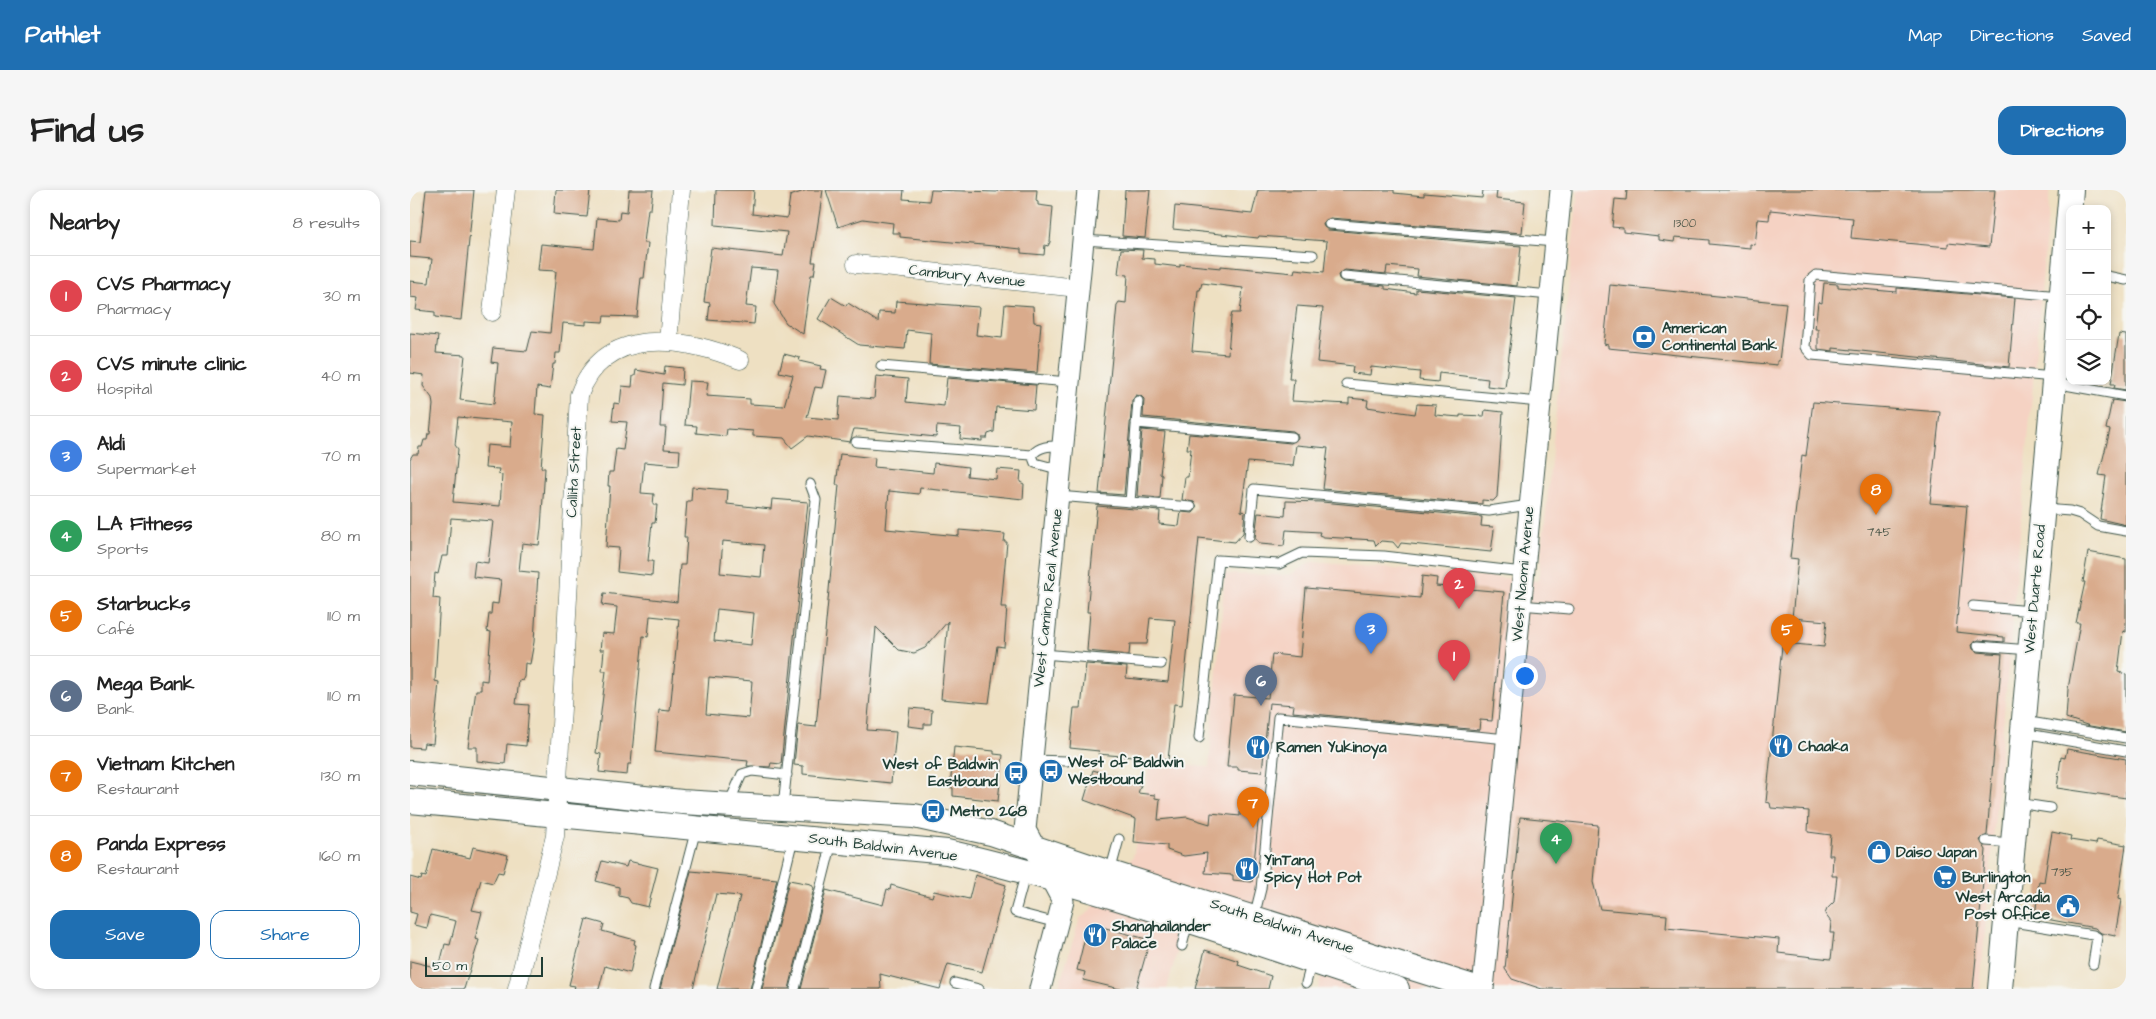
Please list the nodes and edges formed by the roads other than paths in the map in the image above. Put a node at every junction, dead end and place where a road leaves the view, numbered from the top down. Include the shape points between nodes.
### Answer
1 (506, 190) edge
2 (681, 190) edge
3 (1561, 190) edge
4 (2071, 190) edge
5 (1088, 193) edge
6 (1329, 224) dead end
7 (1083, 240) junction
8 (1555, 242) junction
9 (2068, 250) edge
10 (1313, 256) dead end
11 (856, 264) dead end
12 (2066, 271) edge
13 (1344, 276) dead end
14 (2111, 277) edge
15 (2126, 280) edge
16 (1078, 288) junction
17 (1550, 295) junction
18 (2061, 296) junction
19 (492, 312) dead end
20 (668, 342) junction
21 (740, 360) dead end
22 (881, 366) dead end
23 (2054, 380) junction
24 (1069, 382) junction
25 (1346, 384) dead end
26 (2126, 396) edge
27 (1138, 401) dead end
28 (1539, 402) junction
29 (1136, 423) junction
30 (1292, 437) dead end
31 (856, 442) dead end
32 (1063, 446) junction
33 (1032, 456) junction
34 (1061, 470) junction
35 (810, 484) dead end
36 (1058, 496) junction
37 (1130, 502) junction
38 (1529, 505) junction
39 (1191, 507) dead end
40 (2042, 509) junction
41 (2126, 531) edge
42 (1249, 537) dead end
43 (1523, 572) junction
44 (1520, 605) junction
45 (1973, 606) dead end
46 (1569, 609) dead end
47 (2033, 612) junction
48 (1978, 646) dead end
49 (2030, 650) junction
50 (1042, 654) junction
51 (1161, 664) dead end
52 (2023, 727) junction
53 (1199, 738) dead end
54 (2126, 738) edge
55 (1507, 739) junction
56 (2126, 751) edge
57 (1032, 760) junction
58 (1067, 761) dead end
59 (410, 773) edge
60 (787, 775) junction
61 (556, 788) junction
62 (410, 801) edge
63 (2016, 803) junction
64 (728, 805) junction
65 (2050, 808) dead end
66 (783, 809) junction
67 (555, 815) junction
68 (696, 828) junction
69 (794, 837) junction
70 (1119, 839) dead end
71 (833, 840) junction
72 (1986, 841) dead end
73 (2013, 843) junction
74 (1036, 848) junction
75 (1026, 871) junction
76 (1110, 872) junction
77 (1051, 879) junction
78 (2006, 921) junction
79 (1188, 922) junction
80 (1057, 923) junction
81 (1250, 929) junction
82 (1182, 946) dead end
83 (2093, 964) dead end
84 (955, 983) dead end
85 (517, 989) edge
86 (654, 989) edge
87 (756, 989) edge
88 (795, 989) edge
89 (979, 989) edge
90 (1040, 989) edge
91 (1397, 989) edge
92 (1481, 989) edge
93 (2000, 989) edge

1 - 19 street
2 - 20 street
3 - 8 street, West Naomi Avenue
4 - 9 main road, West Duarte Road
5 - 7 street, West Camino Real Avenue
6 - 8 lane
7 - 10 lane
7 - 16 street, West Camino Real Avenue
8 - 17 street, West Naomi Avenue
11 - 16 street, Cambury Avenue
12 - 18 main road, West Duarte Road
13 - 17 lane
14 - 15 lane
16 - 24 street, West Camino Real Avenue
17 - 28 street, West Naomi Avenue
18 - 23 main road, West Duarte Road
18 - 23 lane via 1816,275 1810,280 1805,347 1812,354
20 - 21 street via 718,351
20 - 61 street, Callita Street via 638,342 604,357 593,367 579,395
22 - 24 lane
23 - 26 lane
23 - 40 main road, West Duarte Road
24 - 32 street, West Camino Real Avenue
25 - 28 lane
27 - 29 lane
28 - 38 street, West Naomi Avenue
29 - 30 lane
29 - 37 lane
31 - 33 lane
32 - 33 lane via 1036,449
32 - 34 street, West Camino Real Avenue
33 - 34 lane via 1035,463
34 - 36 street, West Camino Real Avenue
35 - 60 lane via 816,500
36 - 37 lane
36 - 50 street, West Camino Real Avenue
37 - 39 lane
38 - 42 lane via 1489,511 1254,489
38 - 43 street, West Naomi Avenue
40 - 41 lane via 2070,511 2098,526
40 - 47 main road, West Duarte Road
43 - 44 street, West Naomi Avenue
43 - 53 lane via 1375,556 1302,553 1279,564 1218,560
44 - 46 lane
44 - 55 street, West Naomi Avenue
45 - 47 lane
47 - 49 main road, West Duarte Road
48 - 49 lane
49 - 52 main road, West Duarte Road
50 - 51 lane
50 - 57 street, West Camino Real Avenue
52 - 54 lane
52 - 56 lane
52 - 63 main road, West Duarte Road
55 - 81 lane via 1278,717 1261,889
55 - 92 street, West Naomi Avenue
57 - 58 lane
57 - 74 street, West Camino Real Avenue via 1025,830
59 - 61 main road
60 - 64 lane via 752,771 742,774
60 - 66 lane
61 - 64 main road, South Baldwin Avenue
61 - 67 street, Callita Street
62 - 67 main road, South Baldwin Avenue
63 - 65 lane
63 - 73 main road, West Duarte Road
64 - 66 main road, South Baldwin Avenue
66 - 74 main road, South Baldwin Avenue via 914,816 991,833
67 - 68 main road, South Baldwin Avenue
67 - 85 street, Callita Street via 554,838
68 - 69 main road, South Baldwin Avenue
68 - 86 lane
69 - 71 main road, South Baldwin Avenue
69 - 87 lane
70 - 76 lane
71 - 75 main road, South Baldwin Avenue via 947,852
71 - 88 lane
72 - 73 lane
73 - 78 main road, West Duarte Road
74 - 76 main road, South Baldwin Avenue
74 - 77 street, West Camino Real Avenue
75 - 77 main road, South Baldwin Avenue
75 - 80 lane via 1015,912
76 - 81 main road, South Baldwin Avenue
77 - 79 main road, South Baldwin Avenue
77 - 80 street, West Camino Real Avenue via 1062,901
78 - 83 lane via 2097,937
78 - 93 main road, West Duarte Road
79 - 81 main road, South Baldwin Avenue
79 - 82 lane
80 - 90 street, West Camino Real Avenue
81 - 91 main road, South Baldwin Avenue via 1309,972
81 - 92 main road, South Baldwin Avenue
84 - 89 lane

